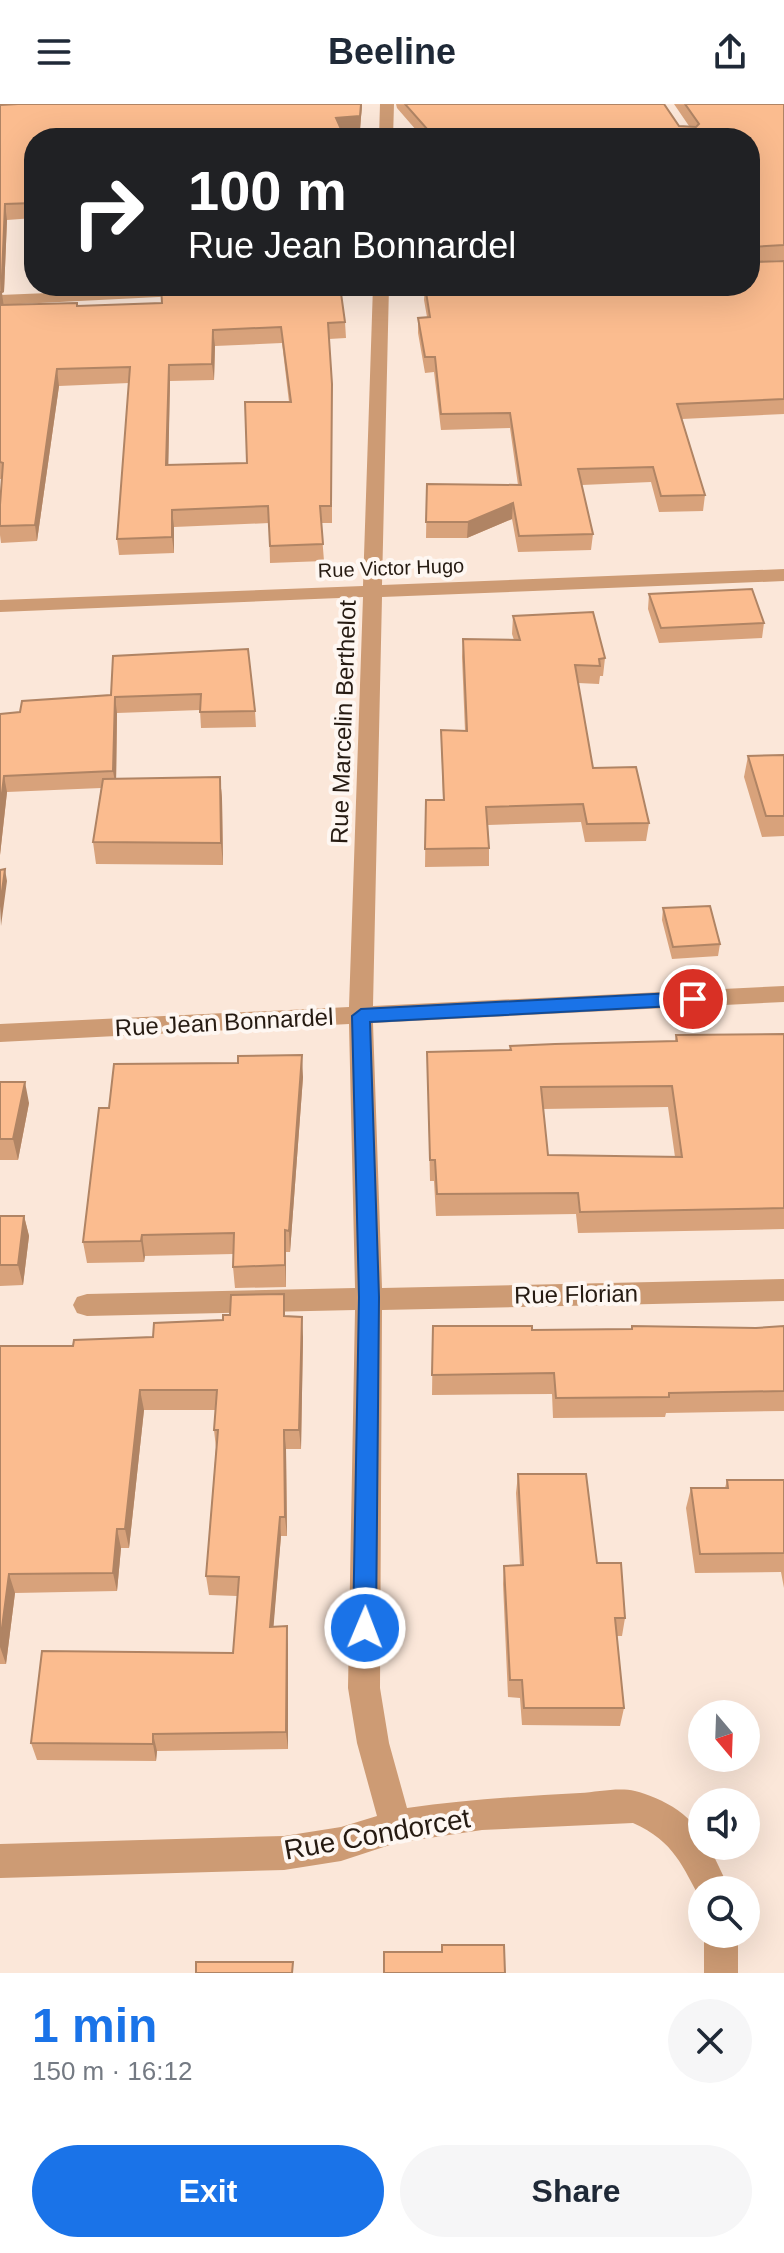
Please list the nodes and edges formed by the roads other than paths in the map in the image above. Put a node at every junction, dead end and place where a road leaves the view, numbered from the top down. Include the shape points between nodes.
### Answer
1 (387, 104) edge
2 (386, 128) edge
3 (95, 296) edge
4 (381, 296) edge
5 (0, 300) edge
6 (784, 575) edge
7 (373, 591) junction
8 (0, 606) edge
9 (784, 994) edge
10 (361, 1016) junction
11 (0, 1033) edge
12 (784, 1290) edge
13 (369, 1297) junction
14 (87, 1305) dead end
15 (396, 1826) junction
16 (0, 1861) edge
17 (708, 1876) edge
18 (721, 1948) edge
19 (721, 1973) edge

1 - 2 street
3 - 5 street
4 - 7 street, Rue Marcelin Berthelot
6 - 7 street, Rue Victor Hugo
7 - 8 street, Rue Victor Hugo
7 - 10 street, Rue Marcelin Berthelot
9 - 10 street, Rue Jean Bonnardel
10 - 11 street, Rue Jean Bonnardel
10 - 13 street, Rue Marcelin Berthelot
12 - 13 street, Rue Florian
13 - 14 street, Rue Florian
13 - 15 street, Rue Marcelin Berthelot via 364,1688
15 - 16 street, Rue Condorcet via 341,1844 284,1853
15 - 17 street, Rue Condorcet via 482,1814 634,1807 685,1838
18 - 19 street

